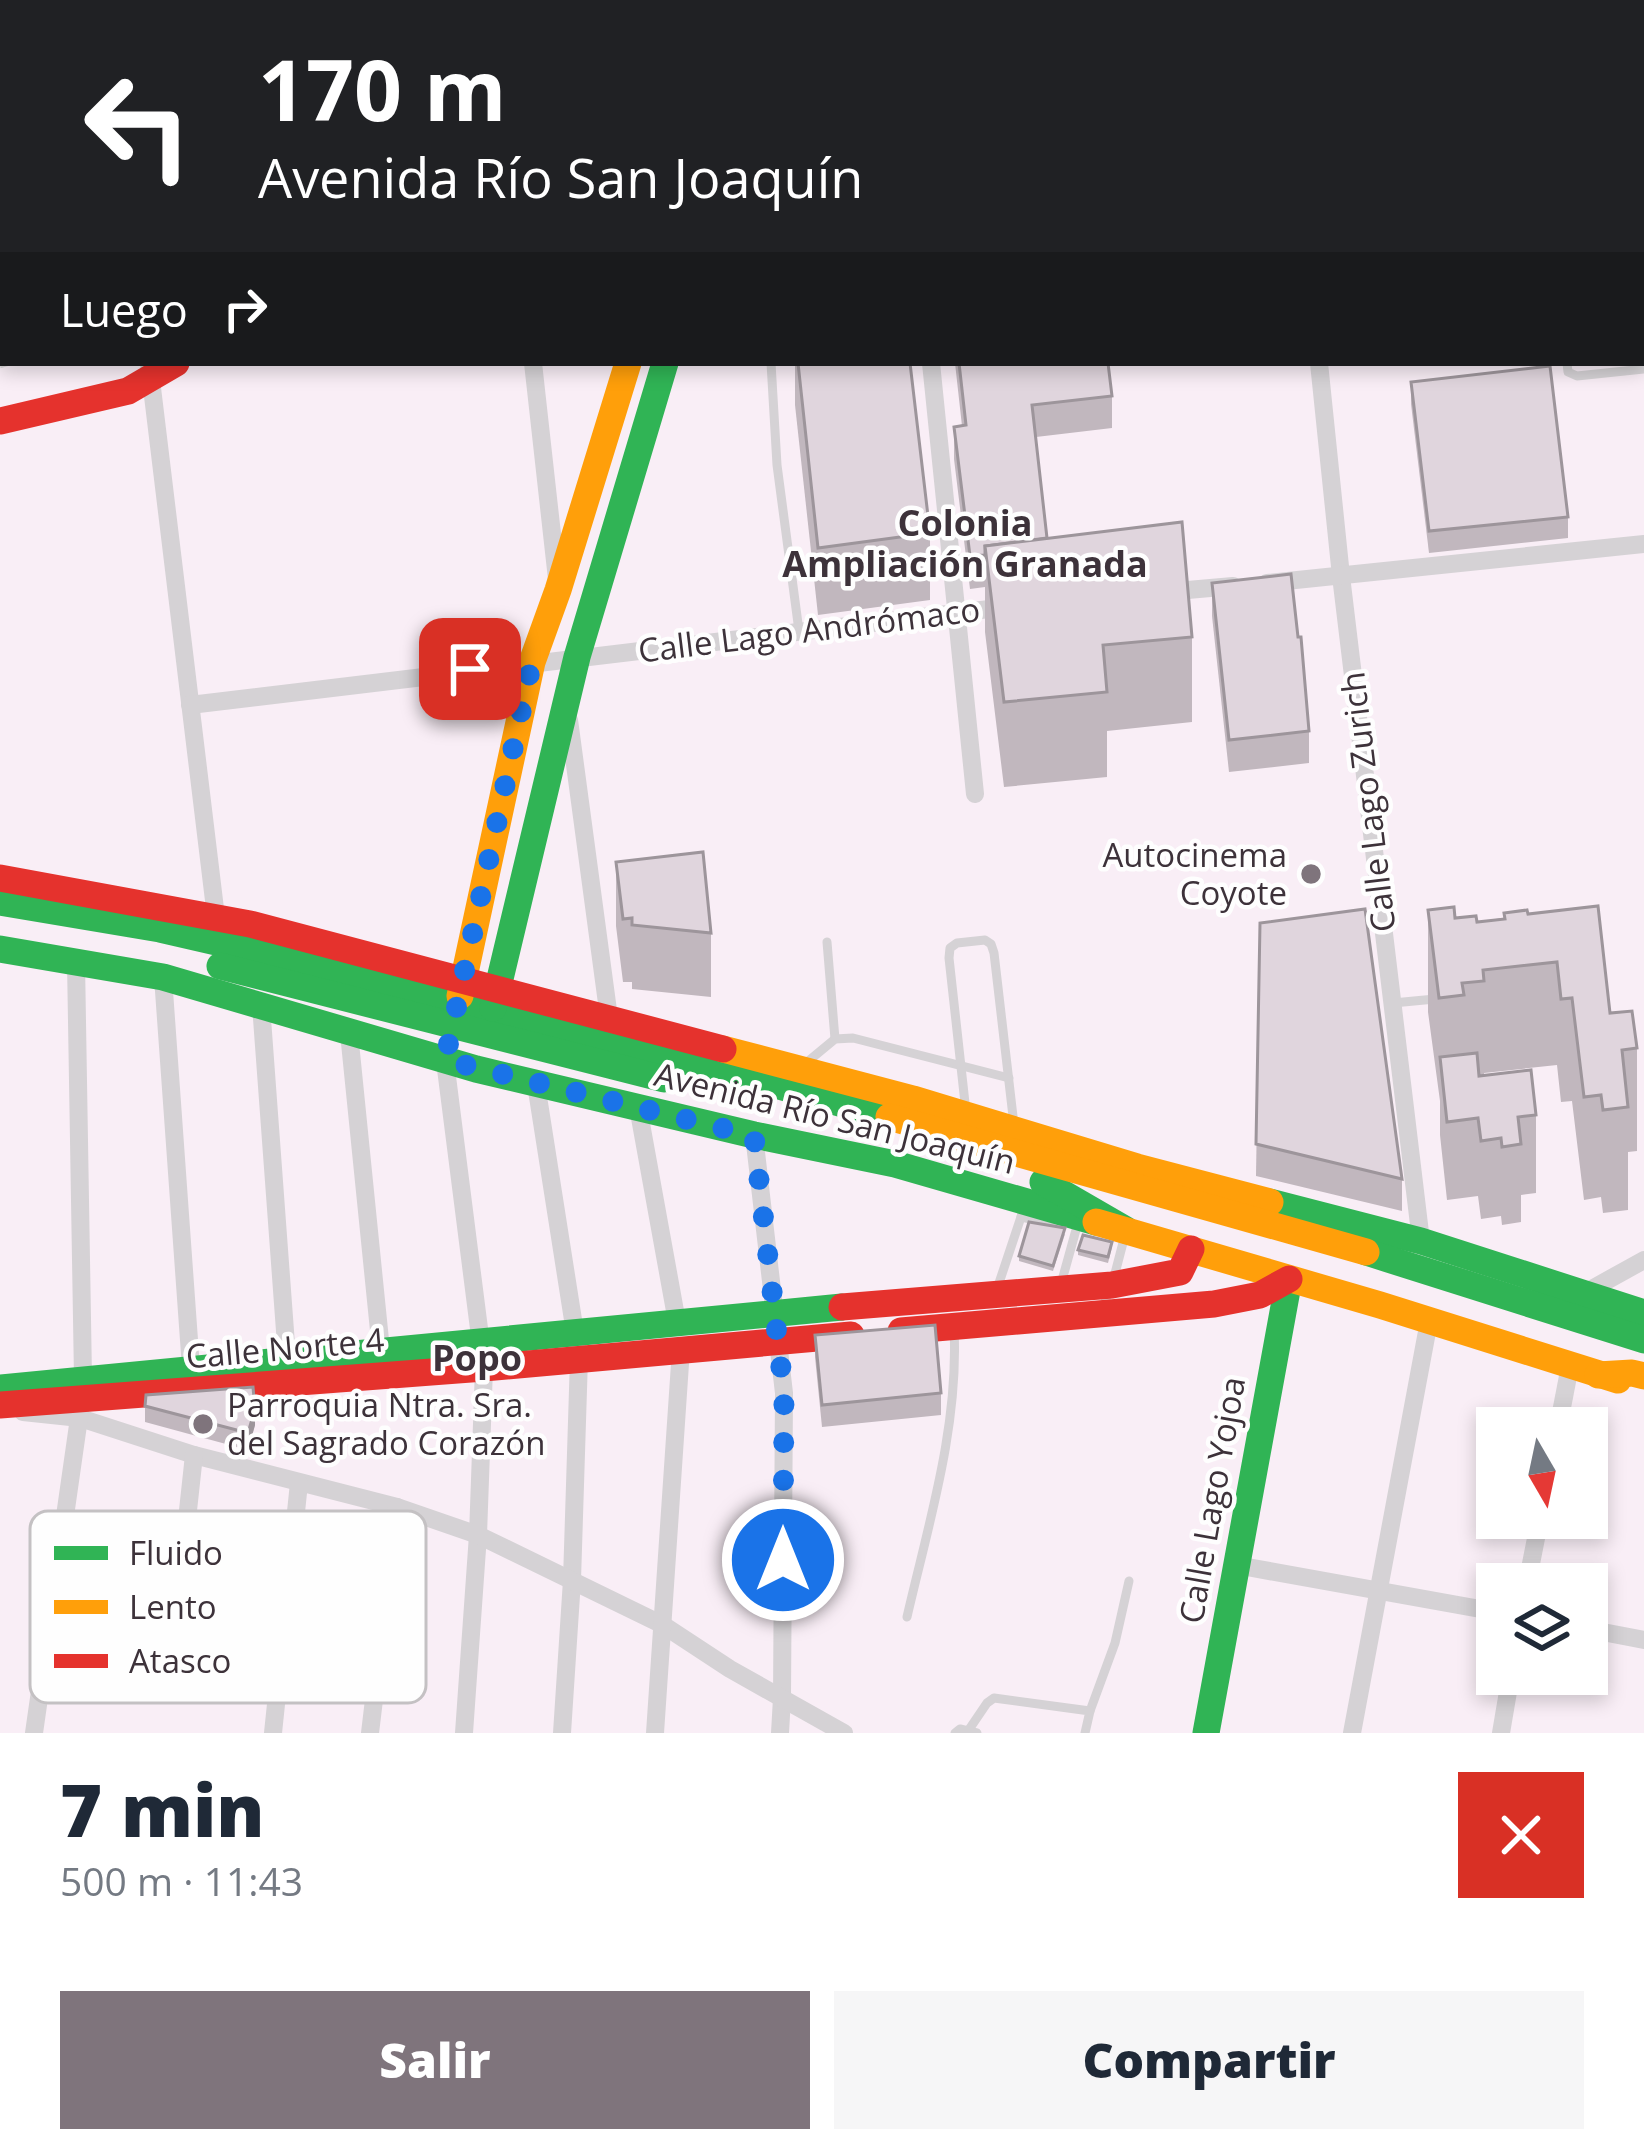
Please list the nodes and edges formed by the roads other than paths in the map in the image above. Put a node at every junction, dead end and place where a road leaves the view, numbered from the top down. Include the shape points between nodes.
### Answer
1 (533, 366) edge
2 (627, 366) edge
3 (664, 366) edge
4 (771, 366) edge
5 (931, 366) edge
6 (1319, 366) edge
7 (1567, 366) edge
8 (1644, 369) edge
9 (150, 372) edge
10 (0, 421) edge
11 (1644, 544) edge
12 (1341, 576) junction
13 (558, 590) junction
14 (1149, 594) edge
15 (1036, 604) edge
16 (957, 612) junction
17 (799, 631) junction
18 (577, 656) junction
19 (532, 662) junction
20 (190, 704) junction
21 (567, 707) junction
22 (975, 794) dead end
23 (0, 878) edge
24 (0, 902) edge
25 (216, 917) junction
26 (250, 924) junction
27 (0, 925) edge
28 (827, 942) dead end
29 (0, 949) edge
30 (160, 952) junction
31 (76, 962) junction
32 (464, 981) junction
33 (497, 990) junction
34 (230, 996) junction
35 (1438, 998) edge
36 (1393, 1003) junction
37 (261, 1005) junction
38 (609, 1018) junction
39 (350, 1033) junction
40 (835, 1039) junction
41 (445, 1060) junction
42 (962, 1066) junction
43 (476, 1069) junction
44 (799, 1069) junction
45 (1009, 1078) junction
46 (536, 1084) junction
47 (638, 1107) junction
48 (967, 1115) junction
49 (1015, 1130) junction
50 (754, 1136) junction
51 (1137, 1167) junction
52 (1035, 1191) junction
53 (1078, 1223) junction
54 (1125, 1236) junction
55 (1421, 1241) junction
56 (1191, 1249) junction
57 (1644, 1260) edge
58 (1113, 1280) junction
59 (1289, 1280) junction
60 (1061, 1284) junction
61 (998, 1288) junction
62 (1581, 1295) junction
63 (953, 1313) junction
64 (1100, 1314) junction
65 (1644, 1318) edge
66 (1429, 1321) junction
67 (777, 1326) junction
68 (679, 1336) junction
69 (1644, 1340) edge
70 (578, 1345) junction
71 (381, 1350) junction
72 (483, 1355) junction
73 (287, 1358) junction
74 (1644, 1363) edge
75 (1570, 1366) junction
76 (191, 1368) junction
77 (1598, 1375) junction
78 (1644, 1376) edge
79 (0, 1388) edge
80 (1644, 1388) edge
81 (81, 1399) junction
82 (0, 1407) edge
83 (1562, 1407) edge
84 (194, 1455) junction
85 (299, 1483) junction
86 (398, 1507) junction
87 (65, 1511) edge
88 (188, 1511) edge
89 (296, 1511) edge
90 (398, 1511) edge
91 (409, 1511) edge
92 (426, 1517) edge
93 (478, 1535) junction
94 (1236, 1564) junction
95 (572, 1580) junction
96 (1129, 1581) dead end
97 (1380, 1590) junction
98 (1476, 1608) edge
99 (907, 1617) dead end
100 (663, 1625) junction
101 (1608, 1633) edge
102 (1644, 1640) edge
103 (1507, 1695) edge
104 (782, 1698) junction
105 (38, 1703) edge
106 (276, 1703) edge
107 (374, 1703) edge
108 (1090, 1711) junction
109 (973, 1732) edge
110 (34, 1733) edge
111 (273, 1733) edge
112 (370, 1733) edge
113 (464, 1733) edge
114 (562, 1733) edge
115 (656, 1733) edge
116 (780, 1733) edge
117 (844, 1733) edge
118 (955, 1733) edge
119 (1085, 1733) edge
120 (1206, 1733) edge
121 (1352, 1733) edge
122 (1501, 1733) edge

1 - 13 street
2 - 13 main road
3 - 18 main road
4 - 17 lane
5 - 16 street
6 - 12 street, Calle Lago Zurich
7 - 8 lane via 1577,376
9 - 10 main road via 128,391
9 - 20 street
11 - 12 street
12 - 14 street
12 - 36 street, Calle Lago Zurich
13 - 19 main road
15 - 16 street, Calle Lago Andrómaco
16 - 17 street, Calle Lago Andrómaco
16 - 22 street
17 - 18 street, Calle Lago Andrómaco
18 - 19 street, Calle Lago Andrómaco
18 - 21 main road
19 - 20 street, Calle Lago Andrómaco
19 - 32 main road
20 - 25 street
21 - 33 main road
21 - 38 street
23 - 25 main road, Avenida Río San Joaquín
24 - 30 main road, Avenida Río San Joaquín
25 - 26 main road, Avenida Río San Joaquín
26 - 32 main road, Avenida Río San Joaquín
26 - 34 main road via 248,963
27 - 30 main road, Avenida Río San Joaquín
28 - 40 lane
29 - 31 main road, Avenida Río San Joaquín
30 - 31 main road, Avenida Río San Joaquín
30 - 34 main road, Avenida Río San Joaquín
30 - 52 main road, Avenida Río San Joaquín via 740,1087
30 - 76 street
31 - 81 street
32 - 33 main road, Avenida Río San Joaquín
32 - 41 main road
33 - 38 main road, Avenida Río San Joaquín
33 - 43 main road
34 - 37 main road, Avenida Río San Joaquín
35 - 36 lane
36 - 55 street, Calle Lago Zurich
37 - 39 main road, Avenida Río San Joaquín
37 - 73 street
38 - 44 main road, Avenida Río San Joaquín
39 - 41 main road, Avenida Río San Joaquín
39 - 71 street
40 - 42 lane
40 - 44 lane
41 - 43 main road, Avenida Río San Joaquín
41 - 72 street
42 - 45 lane
42 - 45 lane via 950,948 985,940 994,953
42 - 48 lane
43 - 46 main road, Avenida Río San Joaquín
44 - 48 main road, Avenida Río San Joaquín
45 - 49 lane
46 - 47 main road, Avenida Río San Joaquín
46 - 70 street
47 - 50 main road, Avenida Río San Joaquín
47 - 68 street
48 - 49 main road, Avenida Río San Joaquín
49 - 51 main road, Avenida Río San Joaquín
50 - 52 main road, Avenida Río San Joaquín
50 - 67 street
51 - 52 main road
51 - 55 main road, Avenida Río San Joaquín
52 - 53 main road, Avenida Río San Joaquín
52 - 54 main road via 1098,1214
52 - 61 lane
52 - 69 main road, Avenida Río San Joaquín via 1365,1252
52 - 74 main road, Avenida Río San Joaquín via 1365,1274
53 - 54 main road, Avenida Río San Joaquín
53 - 60 lane
54 - 56 main road, Avenida Río San Joaquín
54 - 58 lane
55 - 62 main road, Avenida Río San Joaquín
56 - 58 main road, Calle Norte 4 via 1180,1272
56 - 59 main road, Avenida Río San Joaquín
57 - 62 street
58 - 60 main road, Calle Norte 4
58 - 64 lane
59 - 64 main road, Calle Norte 4 via 1246,1299
59 - 66 main road, Avenida Río San Joaquín
59 - 94 main road, Calle Lago Yojoa
60 - 61 main road, Calle Norte 4
61 - 63 main road, Calle Norte 4
62 - 65 main road, Avenida Río San Joaquín
63 - 64 main road, Calle Norte 4
63 - 67 main road, Calle Norte 4
63 - 99 lane via 949,1436
66 - 75 main road, Avenida Río San Joaquín
66 - 97 street
67 - 68 main road, Calle Norte 4
67 - 104 street via 784,1394
68 - 70 main road, Calle Norte 4
68 - 100 street
70 - 72 main road, Calle Norte 4
70 - 95 street
71 - 72 main road, Calle Norte 4
71 - 73 main road, Calle Norte 4
72 - 81 main road, Calle Norte 4
72 - 93 street
73 - 76 main road, Calle Norte 4
75 - 77 main road, Avenida Río San Joaquín
75 - 83 street
76 - 81 main road, Calle Norte 4
77 - 78 main road
77 - 80 main road, Avenida Río San Joaquín
79 - 81 main road, Calle Norte 4
81 - 82 main road, Calle Norte 4
81 - 84 street
81 - 87 street
84 - 85 street
84 - 88 street
85 - 86 street
85 - 89 street
86 - 90 street
86 - 91 street
92 - 93 street
93 - 95 street
93 - 113 street
94 - 97 street
94 - 120 main road, Calle Lago Yojoa
95 - 100 street
95 - 114 street
96 - 108 lane
97 - 98 street
97 - 121 street
100 - 104 street
100 - 115 street
101 - 102 street
103 - 122 street
104 - 116 street
104 - 117 street
105 - 110 street
106 - 111 street
107 - 112 street
108 - 109 lane via 994,1698
108 - 119 lane
109 - 118 lane

